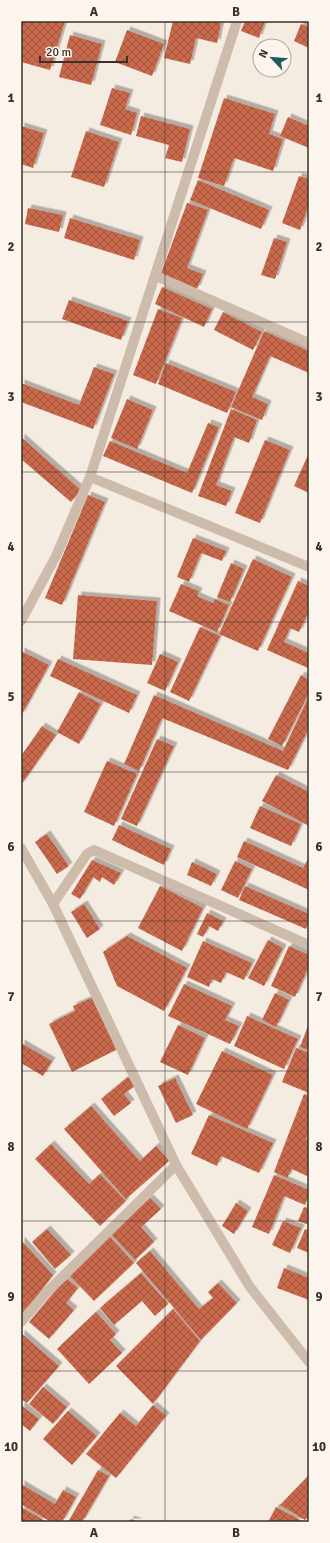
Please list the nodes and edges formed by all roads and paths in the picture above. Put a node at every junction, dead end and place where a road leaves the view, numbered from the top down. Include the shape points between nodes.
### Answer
1 (237, 21) edge
2 (156, 276) junction
3 (309, 343) edge
4 (90, 477) junction
5 (309, 567) edge
6 (21, 621) edge
7 (21, 848) edge
8 (53, 904) junction
9 (309, 945) edge
10 (176, 1165) junction
11 (21, 1322) edge
12 (309, 1362) edge

1 - 2 street
2 - 3 street
2 - 4 street
4 - 5 street
4 - 6 street via 56,556
7 - 8 street
8 - 9 street via 87,854 94,850
8 - 10 street
10 - 11 street via 46,1293
10 - 12 street via 250,1287

